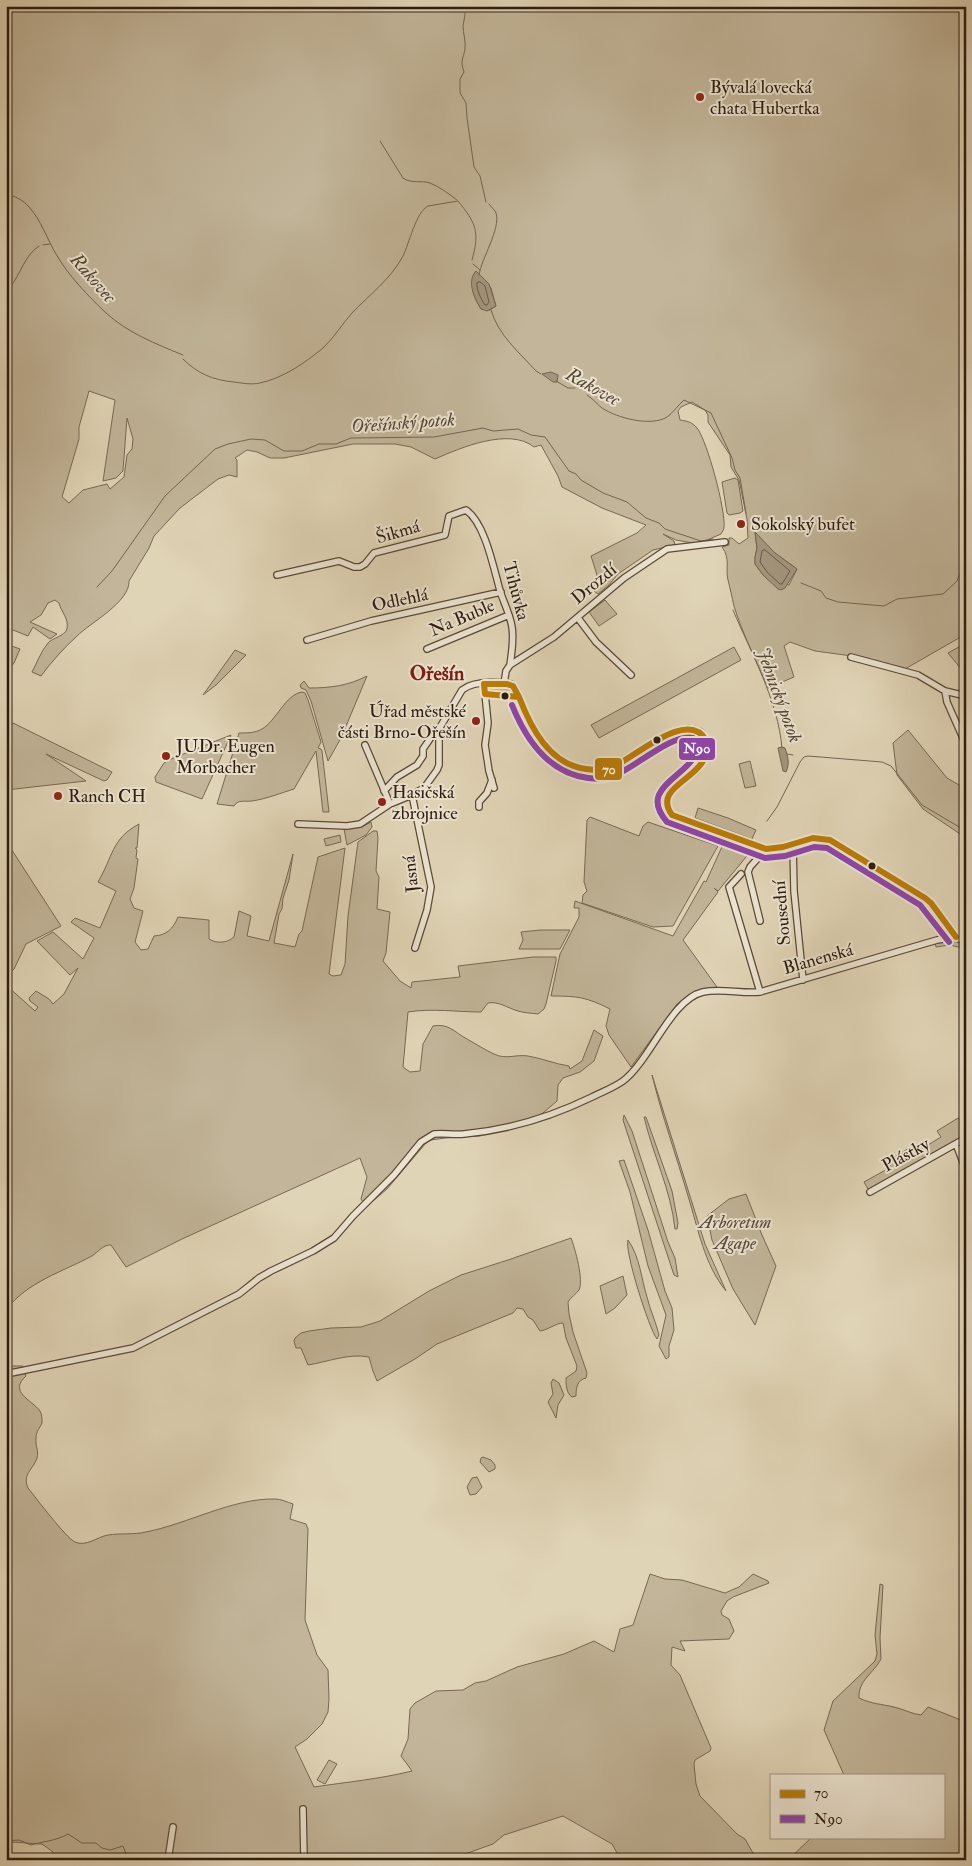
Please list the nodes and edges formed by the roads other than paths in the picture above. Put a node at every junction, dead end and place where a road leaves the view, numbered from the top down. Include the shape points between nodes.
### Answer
1 (479, 527) joint
2 (726, 542) dead end
3 (277, 575) dead end
4 (501, 592) junction
5 (509, 615) junction
6 (578, 618) junction
7 (306, 640) dead end
8 (427, 649) dead end
9 (851, 657) dead end
10 (510, 665) junction
11 (631, 676) dead end
12 (484, 684) junction
13 (504, 684) junction
14 (945, 691) junction
15 (966, 696) edge
16 (439, 733) junction
17 (365, 745) dead end
18 (966, 746) edge
19 (492, 780) junction
20 (494, 788) dead end
21 (384, 791) junction
22 (412, 795) junction
23 (390, 804) junction
24 (479, 807) dead end
25 (298, 824) dead end
26 (793, 845) junction
27 (766, 849) junction
28 (741, 874) dead end
29 (760, 921) dead end
30 (956, 937) junction
31 (966, 942) edge
32 (415, 948) dead end
33 (803, 980) junction
34 (760, 992) junction
35 (966, 1138) edge
36 (956, 1144) junction
37 (966, 1170) edge
38 (870, 1192) dead end
39 (6, 1374) edge
40 (303, 1810) dead end
41 (173, 1827) dead end
42 (168, 1860) edge
43 (304, 1860) edge

1 - 3 street, Šikmá via 464,510 448,516 445,535 374,553 360,567 339,561
1 - 4 street, Tihůvka via 494,562
2 - 6 street, Drozdí via 667,549 624,578
4 - 5 street, Tihůvka
4 - 7 street, Odlehlá via 371,621
5 - 8 street, Na Buble
5 - 10 street, Tihůvka via 512,635
6 - 10 street, Drozdí
6 - 11 street via 596,642
9 - 14 street via 918,675
10 - 13 street
12 - 13 street
12 - 16 street via 462,690
12 - 19 street via 488,723 485,745
13 - 27 street via 515,688 542,742 573,767 597,771 608,769 677,731 691,728 702,733 707,742 705,756 696,771 668,794 666,808 672,815
14 - 15 street
14 - 18 street
16 - 21 street via 432,736 423,749 417,765 397,777
16 - 22 street via 437,770 424,788
17 - 21 street
19 - 20 street
19 - 24 street
21 - 23 street
22 - 23 street
22 - 32 street, Jasná via 431,887
23 - 25 street via 354,826
26 - 27 street
26 - 30 street via 814,837 835,843 925,898
26 - 33 street, Sousední
27 - 29 street via 748,872
28 - 34 street via 729,888
30 - 31 street
30 - 33 street, Blanenská
33 - 34 street, Blanenská
34 - 39 street, Blanenská via 715,990 695,994 681,1005 632,1072 621,1082 581,1102 528,1121 479,1132 428,1136 334,1238 259,1278 239,1294 133,1348
35 - 36 street, Plástky
36 - 37 street, Plástky
36 - 38 street, Plástky
40 - 43 street
41 - 42 street

